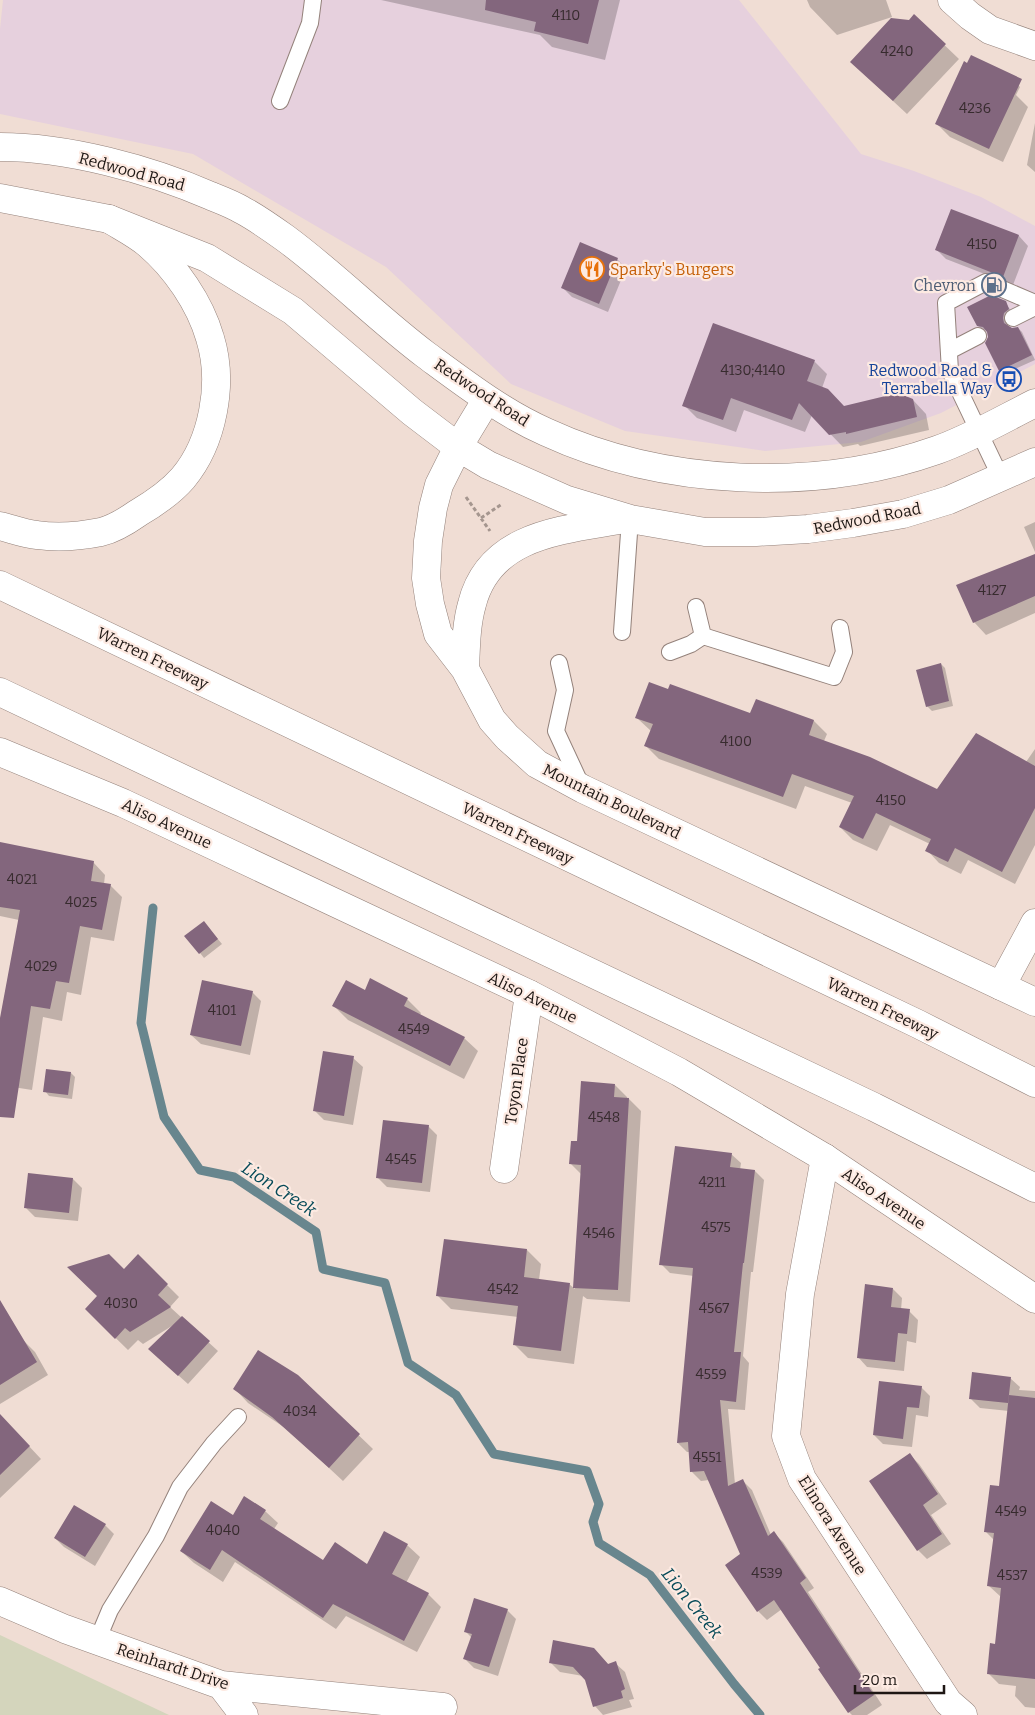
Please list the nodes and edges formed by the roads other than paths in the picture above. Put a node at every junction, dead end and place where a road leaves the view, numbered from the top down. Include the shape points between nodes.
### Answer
1 (313, 0) edge
2 (952, 0) edge
3 (1035, 46) edge
4 (280, 101) dead end
5 (0, 147) edge
6 (0, 198) edge
7 (109, 219) junction
8 (1035, 303) edge
9 (1035, 307) edge
10 (1013, 318) dead end
11 (978, 336) dead end
12 (949, 351) junction
13 (488, 399) junction
14 (1035, 403) edge
15 (978, 431) junction
16 (458, 447) junction
17 (1035, 462) edge
18 (1001, 478) junction
19 (630, 519) junction
20 (0, 526) edge
21 (0, 585) edge
22 (696, 607) dead end
23 (840, 628) dead end
24 (622, 632) dead end
25 (703, 636) junction
26 (670, 652) dead end
27 (559, 663) dead end
28 (465, 669) junction
29 (0, 692) edge
30 (0, 752) edge
31 (583, 789) junction
32 (1035, 923) edge
33 (1001, 986) junction
34 (529, 994) junction
35 (1035, 1002) edge
36 (1035, 1083) edge
37 (825, 1158) junction
38 (504, 1169) dead end
39 (1035, 1188) edge
40 (1035, 1299) edge
41 (238, 1417) dead end
42 (0, 1601) edge
43 (97, 1640) junction
44 (221, 1686) junction
45 (443, 1707) dead end
46 (244, 1715) edge
47 (963, 1715) edge

1 - 4 lane via 310,23
2 - 3 main road via 990,30
5 - 13 main road, Redwood Road via 73,155 132,168 190,187 242,210 285,238 424,353
6 - 7 main road, Redwood Road
7 - 16 main road, Redwood Road via 207,258 255,286 293,312
7 - 20 main road via 147,244 169,266 183,283 210,337 216,363 216,394 201,449 183,477 161,499 103,532 72,536 37,535
8 - 12 lane via 986,282 946,302
9 - 10 lane
11 - 12 lane
12 - 15 lane via 950,371
13 - 15 main road, Redwood Road via 546,432 589,450 662,469 729,476 805,477 853,472 938,449
13 - 16 main road, Mountain Boulevard
14 - 15 main road, Redwood Road
15 - 18 lane
16 - 19 main road, Redwood Road via 488,465 566,500
16 - 28 main road, Mountain Boulevard via 439,485 433,508 426,578 438,634
17 - 18 main road, Redwood Road
18 - 19 main road, Redwood Road via 949,500 903,514 808,529 705,532
19 - 24 lane
19 - 28 main road via 554,532 505,552 479,583 472,604
21 - 36 main road, Warren Freeway
22 - 25 lane
23 - 25 lane via 844,652 834,677
25 - 26 lane
27 - 31 lane via 564,690 556,731
28 - 31 main road, Mountain Boulevard via 492,720 507,737 537,764
29 - 39 main road via 874,1107
30 - 34 main road, Aliso Avenue via 123,803
31 - 33 main road, Mountain Boulevard
32 - 33 main road
33 - 35 main road, Mountain Boulevard
34 - 37 main road, Aliso Avenue via 679,1072
34 - 38 main road, Toyon Place
37 - 40 main road, Aliso Avenue
37 - 47 main road, Elinora Avenue via 800,1294 786,1436 802,1479 948,1702
41 - 43 lane via 180,1487 156,1536 110,1610
42 - 43 main road, Reinhardt Drive
43 - 44 main road, Reinhardt Drive
44 - 45 main road, Reinhardt Drive
44 - 46 main road

